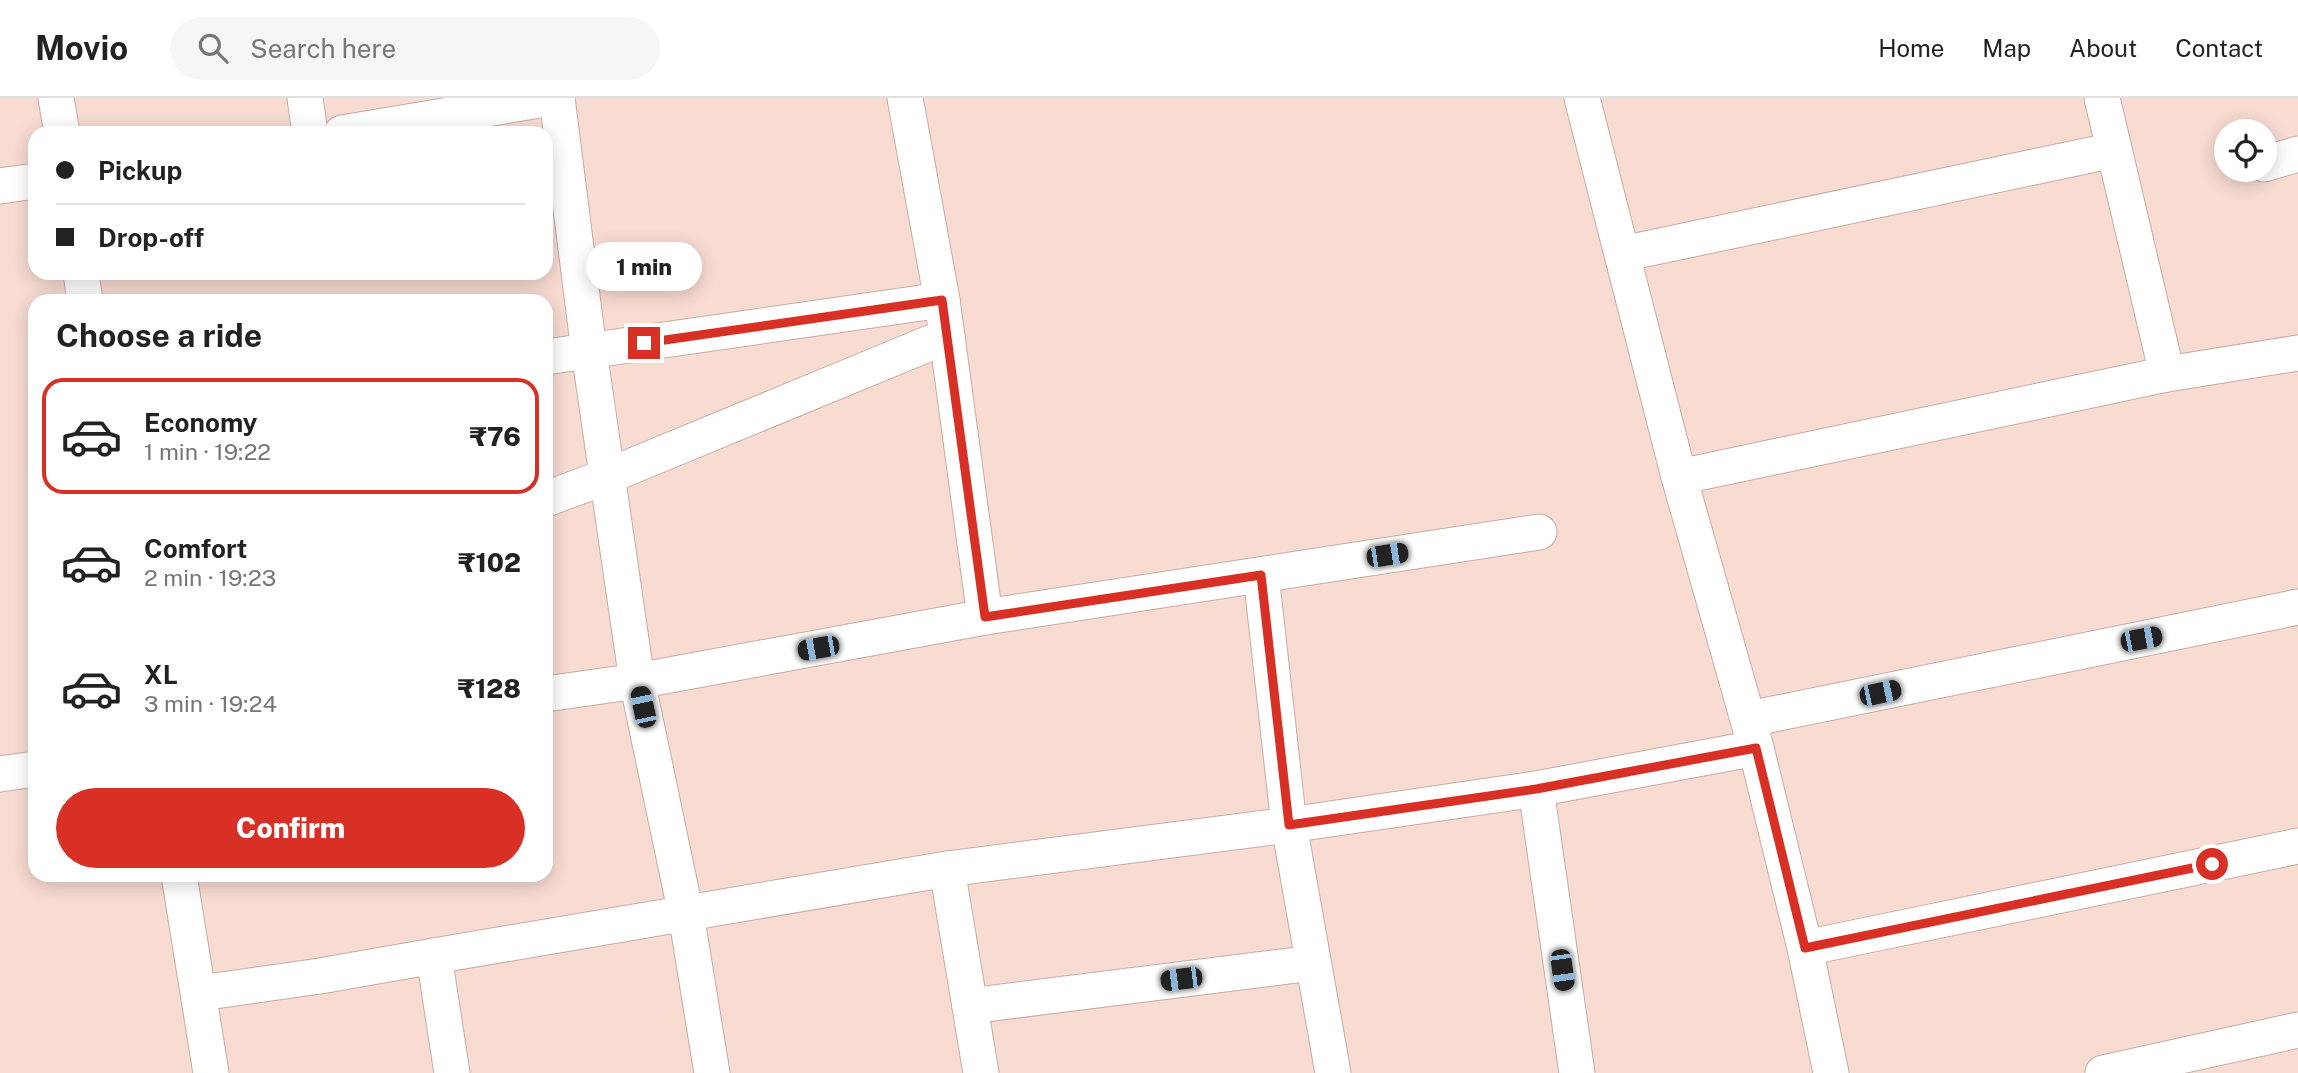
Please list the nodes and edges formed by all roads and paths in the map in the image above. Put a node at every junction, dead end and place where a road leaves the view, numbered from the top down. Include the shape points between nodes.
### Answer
1 (56, 98) edge
2 (306, 98) edge
3 (555, 98) edge
4 (905, 98) edge
5 (1582, 98) edge
6 (2102, 98) edge
7 (61, 126) edge
8 (309, 126) edge
9 (385, 126) edge
10 (2114, 150) junction
11 (2298, 155) edge
12 (2277, 161) edge
13 (28, 182) edge
14 (0, 186) edge
15 (1622, 254) junction
16 (942, 300) junction
17 (947, 336) junction
18 (589, 351) junction
19 (2298, 353) edge
20 (553, 356) edge
21 (2167, 374) junction
22 (608, 476) junction
23 (1679, 477) junction
24 (553, 496) edge
25 (1539, 532) dead end
26 (1261, 575) junction
27 (2298, 607) edge
28 (985, 617) junction
29 (637, 681) junction
30 (553, 693) edge
31 (1752, 734) junction
32 (28, 770) edge
33 (0, 774) edge
34 (1536, 789) junction
35 (1289, 825) junction
36 (2296, 854) edge
37 (947, 869) junction
38 (180, 882) edge
39 (686, 914) junction
40 (1805, 948) junction
41 (434, 956) junction
42 (1313, 963) junction
43 (200, 993) junction
44 (970, 1006) junction
45 (2298, 1030) edge
46 (211, 1073) edge
47 (452, 1073) edge
48 (712, 1073) edge
49 (981, 1073) edge
50 (1333, 1073) edge
51 (1577, 1073) edge
52 (1831, 1073) edge
53 (2103, 1073) edge

1 - 7 street
2 - 8 street
3 - 9 street
3 - 18 street
4 - 16 street
5 - 15 street
6 - 10 street
10 - 15 street
10 - 21 street
11 - 12 street
13 - 14 street
15 - 23 street
16 - 17 street
16 - 18 street
17 - 22 street
17 - 28 street
18 - 20 street
18 - 22 street
19 - 21 street
21 - 23 street
22 - 24 street
22 - 29 street
23 - 31 street
25 - 26 street
26 - 28 street
26 - 35 street
27 - 31 street
28 - 29 street
29 - 30 street
29 - 39 street
31 - 34 street
31 - 40 street
32 - 33 street
34 - 35 street
34 - 51 street
35 - 37 street
35 - 42 street
36 - 40 street
37 - 39 street
37 - 44 street
38 - 43 street
39 - 41 street
39 - 48 street
40 - 52 street
41 - 43 street
41 - 47 street
42 - 44 street
42 - 50 street
43 - 46 street
44 - 49 street
45 - 53 street

